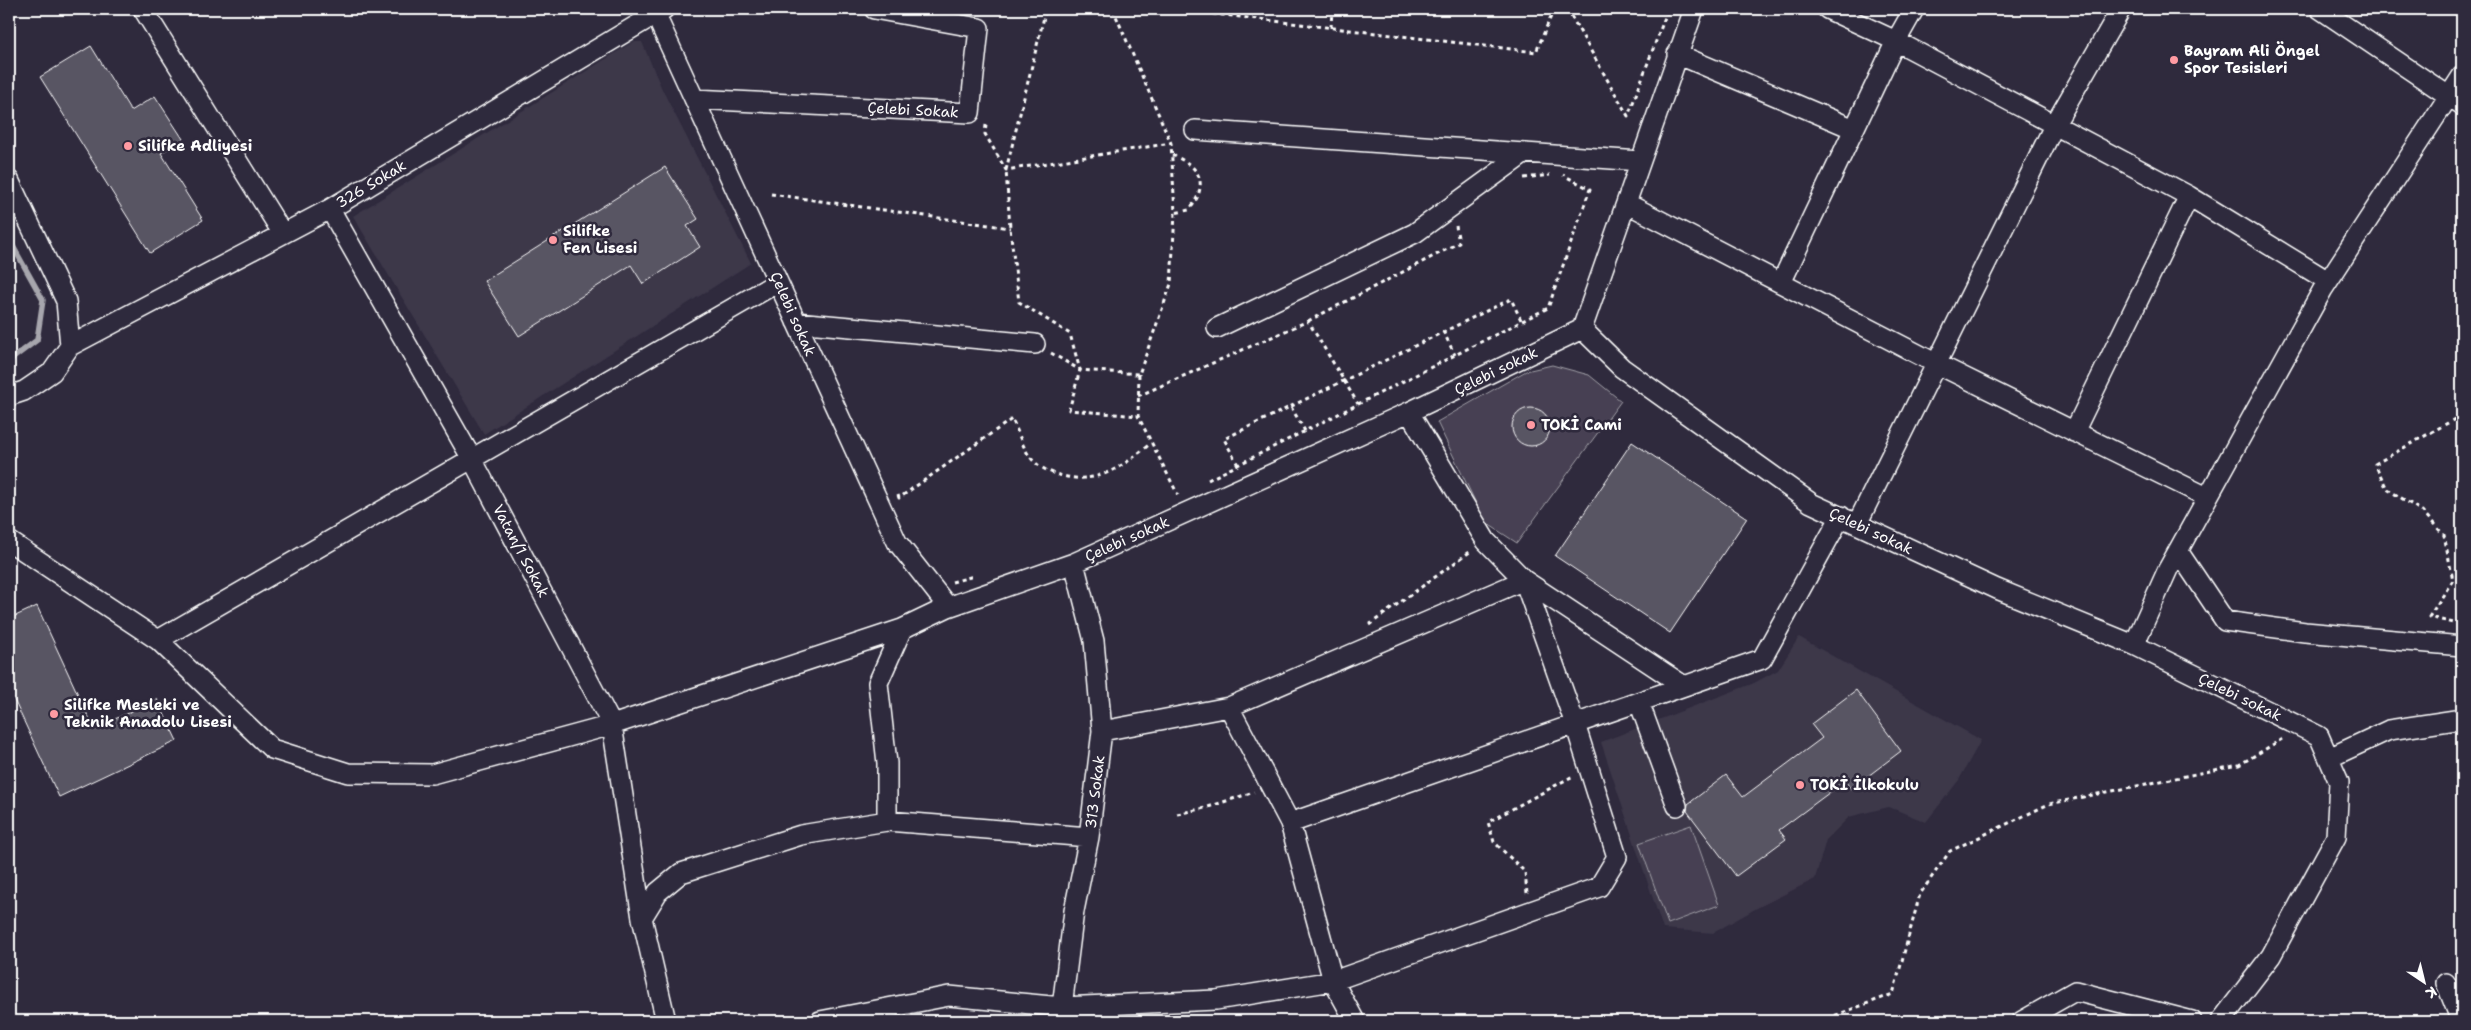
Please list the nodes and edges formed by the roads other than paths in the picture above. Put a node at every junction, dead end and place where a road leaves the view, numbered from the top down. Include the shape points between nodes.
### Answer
1 (143, 9) edge
2 (874, 9) edge
3 (1694, 9) edge
4 (1827, 9) edge
5 (1914, 9) edge
6 (2120, 9) edge
7 (2320, 9) edge
8 (658, 10) edge
9 (1896, 41) junction
10 (1677, 54) junction
11 (2462, 76) edge
12 (694, 99) junction
13 (2455, 101) edge
14 (2055, 124) junction
15 (1854, 129) junction
16 (1195, 130) dead end
17 (1525, 153) junction
18 (1640, 161) junction
19 (9, 180) edge
20 (2189, 196) junction
21 (1626, 203) junction
22 (330, 209) junction
23 (283, 234) junction
24 (2328, 281) junction
25 (778, 282) junction
26 (1781, 283) junction
27 (796, 322) junction
28 (1217, 328) dead end
29 (1582, 330) junction
30 (1035, 344) road end
31 (70, 346) junction
32 (1937, 364) junction
33 (9, 396) edge
34 (1409, 412) junction
35 (2074, 432) junction
36 (472, 459) junction
37 (2207, 497) junction
38 (1849, 520) junction
39 (9, 541) edge
40 (2178, 551) junction
41 (1074, 563) junction
42 (1524, 580) junction
43 (948, 607) junction
44 (902, 629) junction
45 (158, 640) junction
46 (2134, 645) junction
47 (2462, 646) edge
48 (1684, 686) junction
49 (1639, 702) junction
50 (1229, 707) junction
51 (2462, 719) edge
52 (1575, 724) junction
53 (612, 725) junction
54 (1102, 731) junction
55 (2329, 758) junction
56 (1677, 806) dead end
57 (887, 821) junction
58 (1290, 823) junction
59 (1090, 837) junction
60 (642, 918) junction
61 (1332, 981) junction
62 (2446, 983) dead end
63 (1063, 1014) edge
64 (866, 1016) edge
65 (666, 1021) edge
66 (820, 1021) edge
67 (1355, 1021) edge
68 (2022, 1021) edge
69 (2192, 1021) edge
70 (2221, 1021) edge
71 (2461, 1021) edge

1 - 23 street
2 - 12 street, Çelebi Sokak via 979,28 970,113
3 - 10 street
4 - 9 street
5 - 9 street
6 - 14 street
7 - 13 street
8 - 12 street, Çelebi sokak
8 - 22 street, 326 Sokak
9 - 14 street
9 - 15 street
10 - 15 street
10 - 18 street
11 - 13 street
12 - 25 street, Çelebi sokak
13 - 24 street
14 - 20 street
14 - 32 street
15 - 26 street
16 - 17 street
17 - 18 street
17 - 28 street via 1415,233
18 - 21 street
19 - 31 street via 66,302
20 - 24 street
20 - 35 street
21 - 26 street
21 - 29 street
22 - 23 street, 326 Sokak
22 - 36 street, Vatan/1 Sokak
23 - 31 street, 326 Sokak
24 - 37 street
25 - 27 street, Çelebi sokak
25 - 36 street
26 - 32 street
27 - 30 street
27 - 43 street, Çelebi sokak via 897,542
29 - 34 street, Çelebi sokak
29 - 38 street, Çelebi sokak via 1622,368 1812,503
31 - 33 street via 52,372 24,392
32 - 35 street
32 - 38 street
34 - 41 street, Çelebi sokak
34 - 42 street via 1486,540
35 - 37 street
36 - 45 street
36 - 53 street, Vatan/1 Sokak
37 - 40 street
38 - 46 street, Çelebi sokak via 1997,589
38 - 48 street via 1762,659
39 - 45 street
40 - 46 street
40 - 47 street via 2225,621 2305,632
41 - 43 street, Çelebi sokak
41 - 54 street, 313 Sokak via 1094,640
42 - 48 street
42 - 50 street
42 - 52 street
43 - 44 street
44 - 53 street
44 - 57 street via 878,684 887,763
45 - 53 street via 272,750 348,773 432,774
46 - 55 street, Çelebi sokak via 2319,736
48 - 49 street
49 - 52 street
49 - 56 street
50 - 54 street
50 - 58 street
51 - 55 street via 2389,730
52 - 58 street
52 - 61 street via 1617,857 1599,887
53 - 60 street, Vatan/1 Sokak
54 - 59 street, 313 Sokak
55 - 70 street, Çelebi sokak via 2339,782 2336,837 2272,956
57 - 59 street
57 - 60 street via 801,835 681,873 658,892
58 - 61 street
59 - 63 street, 313 Sokak via 1074,911
60 - 65 street, Vatan/1 Sokak
61 - 63 street via 1216,1000
61 - 67 street
62 - 71 street
63 - 64 street via 949,996
64 - 66 street
68 - 69 street via 2075,990

